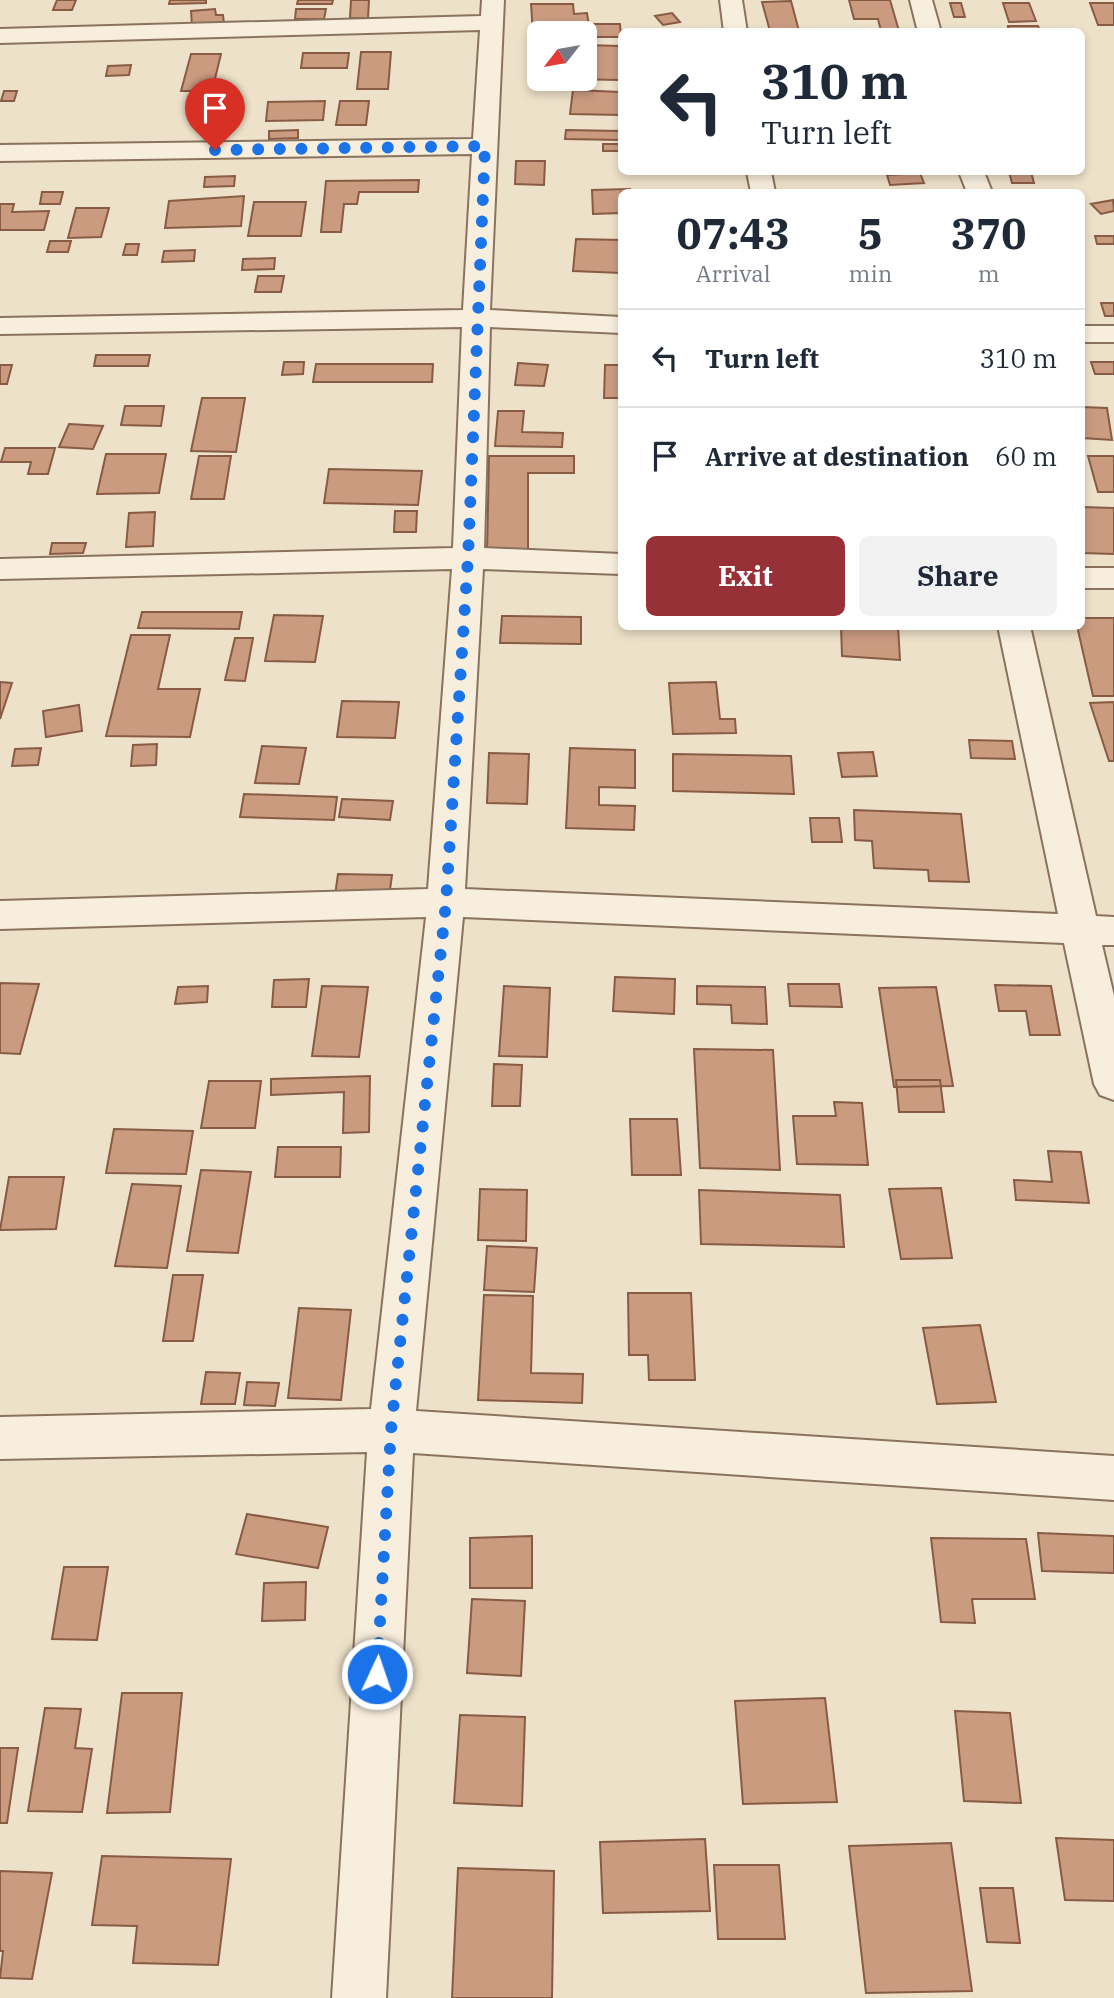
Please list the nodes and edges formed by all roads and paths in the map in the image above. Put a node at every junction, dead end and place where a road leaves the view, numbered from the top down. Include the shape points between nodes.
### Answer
1 (731, 0) edge
2 (921, 0) edge
3 (492, 12) edge
4 (735, 28) edge
5 (929, 28) edge
6 (0, 36) edge
7 (485, 146) junction
8 (0, 153) edge
9 (476, 317) junction
10 (618, 325) edge
11 (0, 326) edge
12 (1085, 334) edge
13 (1114, 334) edge
14 (468, 558) junction
15 (618, 564) edge
16 (0, 569) edge
17 (1085, 578) edge
18 (1114, 579) edge
19 (1015, 630) edge
20 (446, 902) junction
21 (0, 915) edge
22 (1097, 931) edge
23 (1114, 1084) edge
24 (391, 1430) junction
25 (0, 1438) edge
26 (1114, 1478) edge
27 (359, 1998) edge

1 - 4 street
2 - 5 street
3 - 6 street
3 - 7 street
7 - 8 street
7 - 9 street
9 - 10 street
9 - 11 street
9 - 14 street
12 - 13 street
14 - 15 street
14 - 16 street
14 - 20 street
17 - 18 street
19 - 22 street
20 - 21 street
20 - 22 street
20 - 24 street
22 - 23 street
24 - 25 street
24 - 26 street
24 - 27 street

